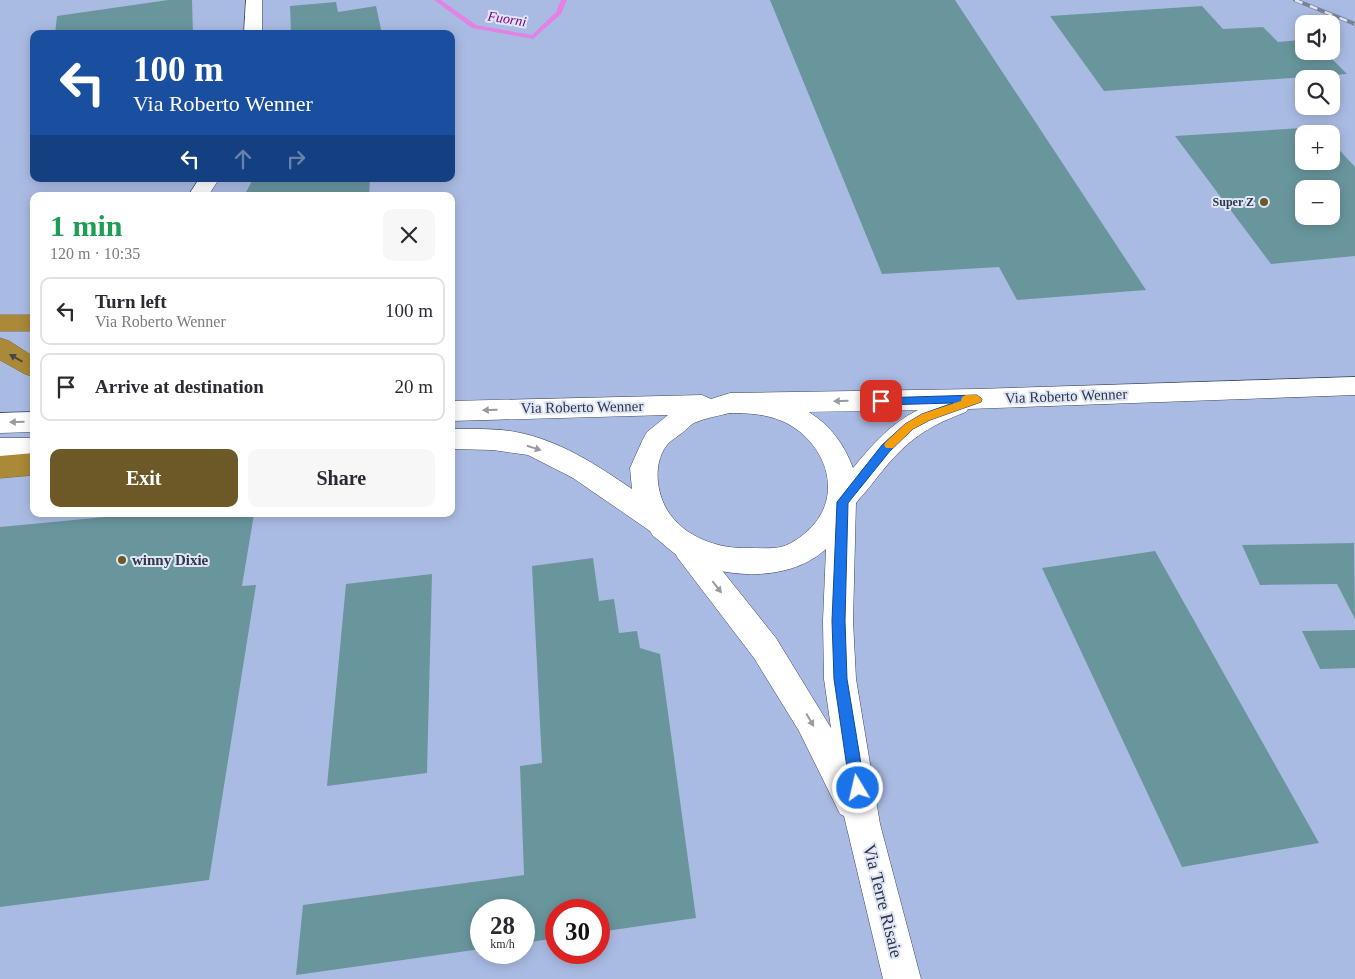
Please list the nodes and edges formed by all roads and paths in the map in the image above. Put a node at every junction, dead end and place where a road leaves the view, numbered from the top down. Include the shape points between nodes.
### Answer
1 (254, 0) edge
2 (253, 30) edge
3 (0, 323) edge
4 (30, 323) edge
5 (0, 347) edge
6 (30, 366) edge
7 (1355, 386) edge
8 (977, 399) junction
9 (748, 403) junction
10 (713, 405) junction
11 (455, 411) edge
12 (30, 422) edge
13 (0, 423) edge
14 (455, 439) edge
15 (0, 448) edge
16 (30, 448) edge
17 (30, 464) edge
18 (0, 467) edge
19 (842, 502) junction
20 (656, 520) junction
21 (687, 548) junction
22 (863, 824) junction
23 (902, 979) edge

1 - 2 main road
3 - 4 highway
6 -> 5 highway
7 - 8 main road, Via Roberto Wenner
8 -> 9 main road, Via Roberto Wenner
8 - 19 main road via 909,426 886,448
9 - 10 main road
9 - 19 main road via 774,408 800,419 821,434 836,455 843,478
10 -> 11 main road, Via Roberto Wenner
10 - 20 main road via 691,412 671,424 656,440 646,458 643,479 646,500
12 -> 13 main road
14 -> 20 main road via 496,440 534,447 564,461
15 - 16 main road
17 - 18 highway
19 - 21 main road via 831,526 811,546 783,559 751,564 717,560
19 - 22 main road via 838,621 840,679
20 - 21 main road
21 -> 22 main road via 770,656 810,720
22 - 23 main road, Via Terre Risaie

